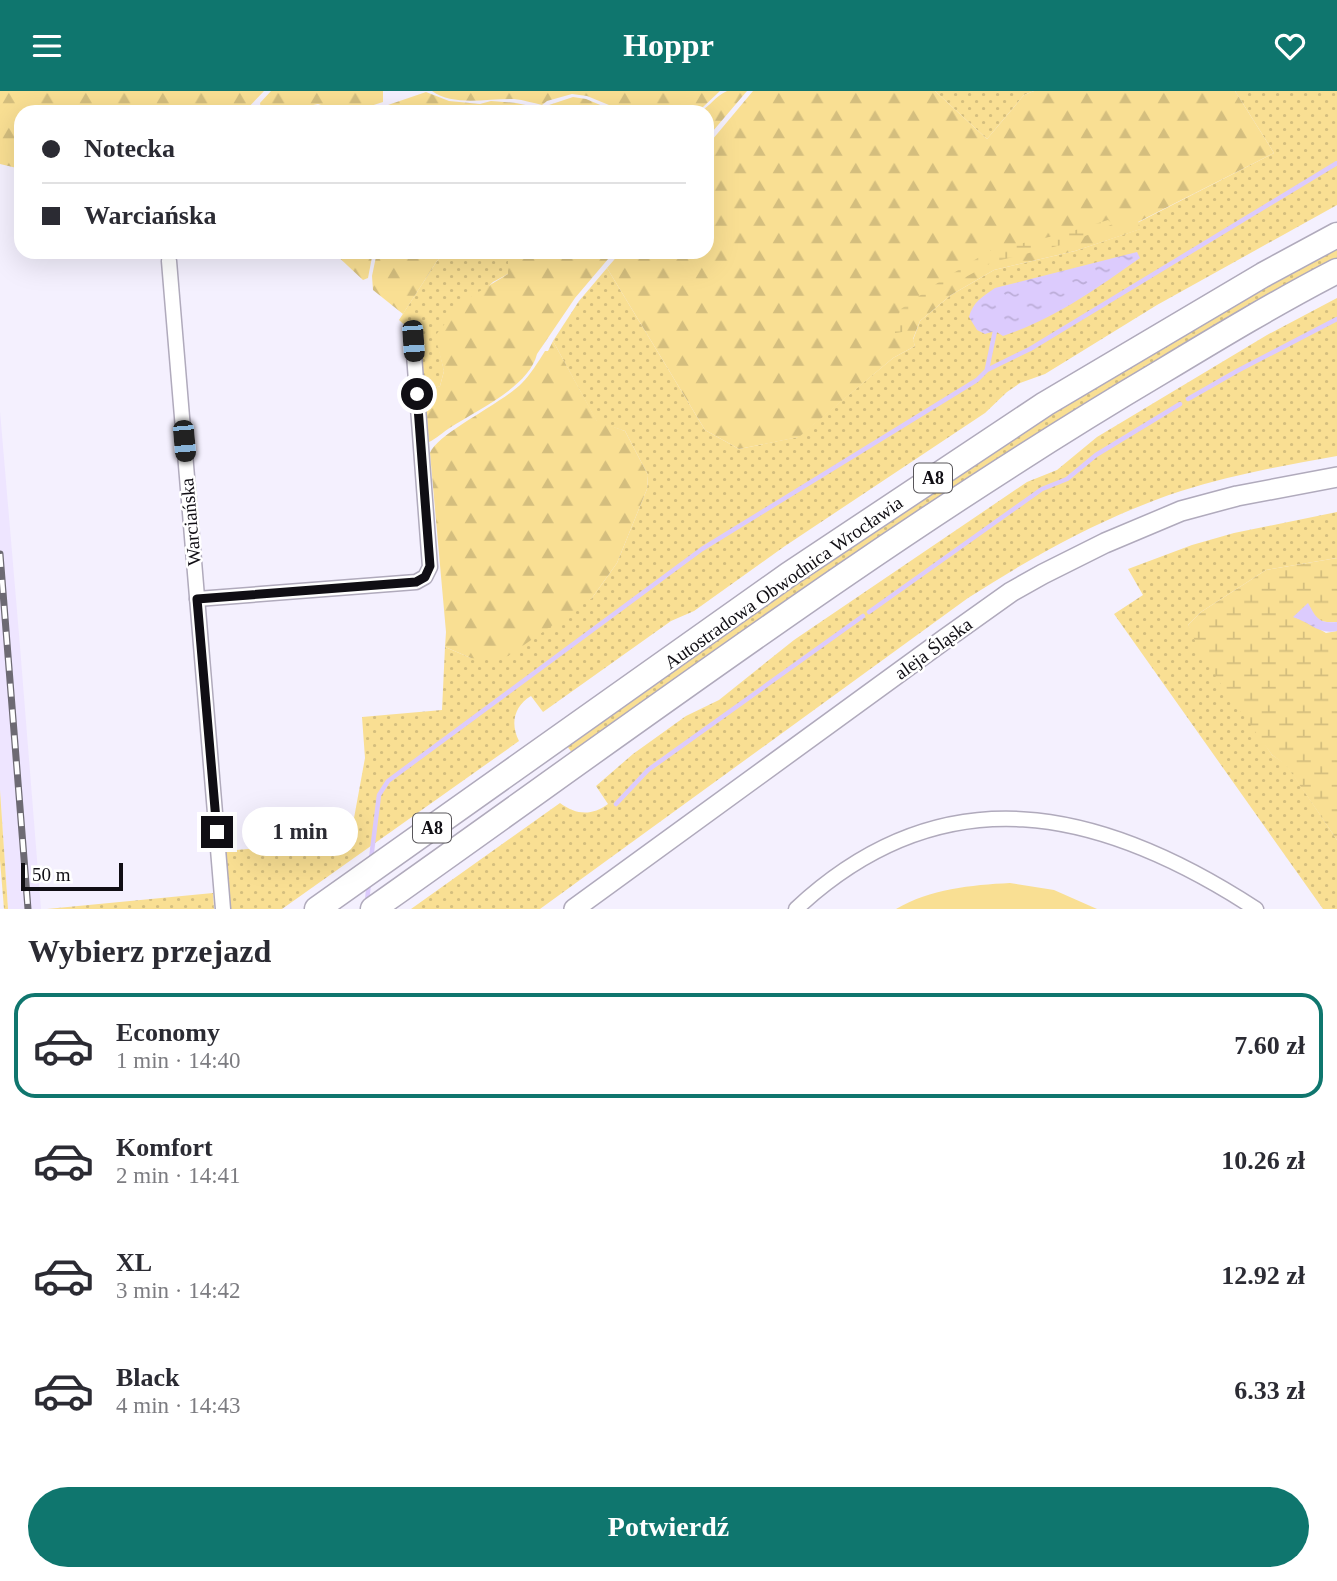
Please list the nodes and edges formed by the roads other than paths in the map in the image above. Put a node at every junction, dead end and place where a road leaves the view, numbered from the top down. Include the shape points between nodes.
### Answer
1 (1337, 236) edge
2 (169, 261) dead end
3 (1337, 271) edge
4 (413, 341) dead end
5 (1337, 477) edge
6 (197, 599) junction
7 (223, 909) edge
8 (317, 909) edge
9 (373, 909) edge
10 (575, 909) edge
11 (796, 909) edge
12 (1256, 909) edge

1 - 8 highway, Autostradowa Obwodnica Wrocławia / A8 via 1045,404 788,575
2 - 6 street, Warciańska
3 - 9 highway, Autostradowa Obwodnica Wrocławia / A8 via 1050,438 813,597
4 - 6 street via 430,566 425,577 416,582
5 - 10 street, aleja Śląska via 1181,511 1043,574 945,639
6 - 7 street, Warciańska
11 - 12 street via 843,872 912,835 966,821 1008,817 1083,827 1145,849

